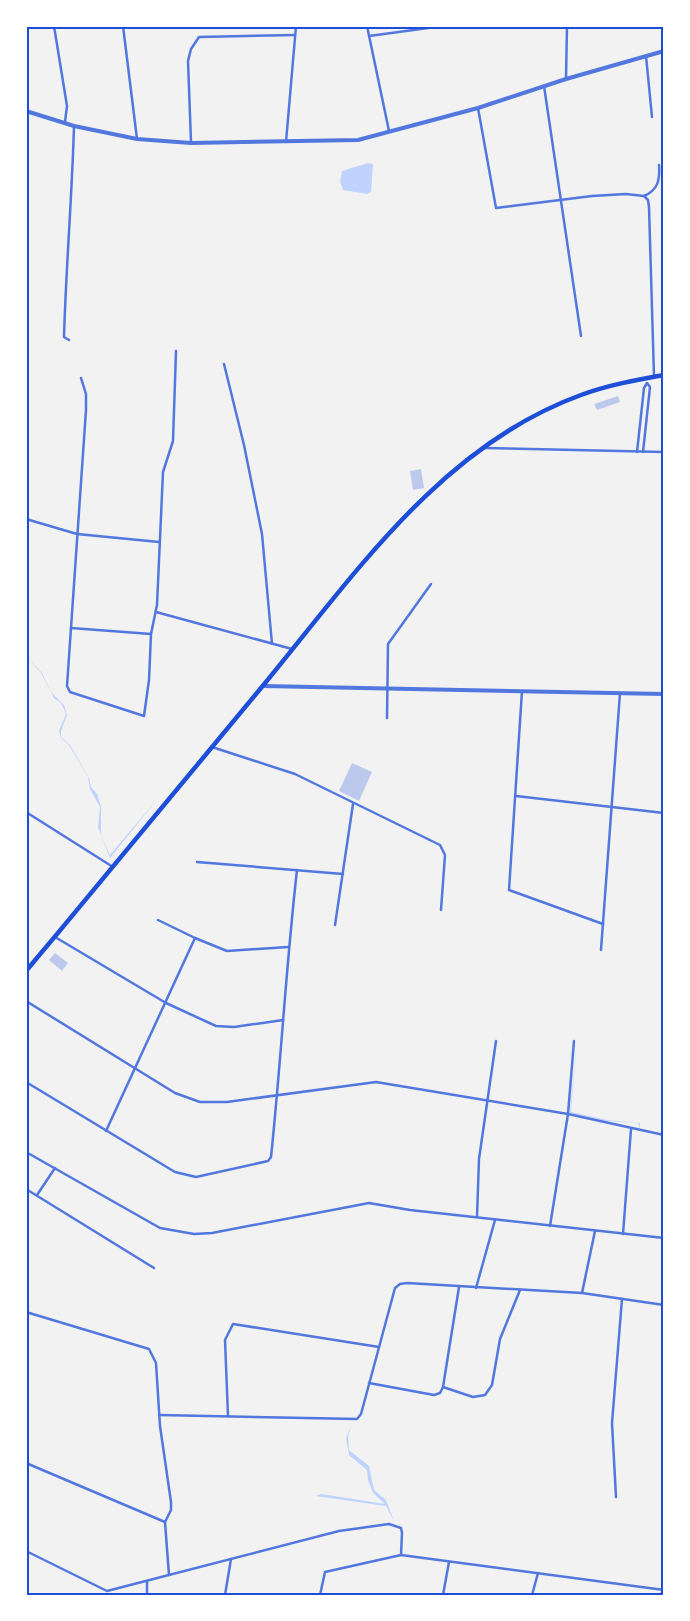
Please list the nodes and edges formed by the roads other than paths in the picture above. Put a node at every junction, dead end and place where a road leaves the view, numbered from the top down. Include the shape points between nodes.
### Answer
1 (54, 26) edge
2 (123, 26) edge
3 (296, 26) edge
4 (367, 26) edge
5 (443, 26) edge
6 (567, 26) edge
7 (295, 35) junction
8 (369, 36) junction
9 (664, 51) edge
10 (646, 56) junction
11 (566, 79) junction
12 (544, 86) junction
13 (478, 108) junction
14 (26, 111) edge
15 (652, 117) dead end
16 (65, 122) junction
17 (74, 126) junction
18 (389, 132) junction
19 (137, 139) junction
20 (286, 142) junction
21 (191, 143) junction
22 (659, 165) dead end
23 (644, 196) junction
24 (559, 199) junction
25 (582, 336) dead end
26 (69, 340) dead end
27 (176, 352) dead end
28 (224, 364) dead end
29 (664, 375) edge
30 (654, 376) junction
31 (82, 378) dead end
32 (647, 380) junction
33 (482, 448) junction
34 (640, 452) junction
35 (664, 452) edge
36 (26, 519) edge
37 (77, 534) junction
38 (159, 542) junction
39 (431, 584) dead end
40 (156, 612) junction
41 (71, 628) junction
42 (151, 634) junction
43 (272, 644) junction
44 (292, 649) junction
45 (263, 686) junction
46 (387, 688) junction
47 (522, 691) junction
48 (620, 693) junction
49 (664, 694) edge
50 (387, 718) dead end
51 (212, 747) junction
52 (516, 796) junction
53 (353, 804) junction
54 (612, 807) junction
55 (26, 812) edge
56 (664, 813) edge
57 (197, 862) dead end
58 (113, 867) junction
59 (297, 870) junction
60 (342, 874) junction
61 (441, 910) dead end
62 (158, 920) dead end
63 (603, 924) junction
64 (335, 925) dead end
65 (55, 937) junction
66 (195, 938) junction
67 (288, 947) junction
68 (601, 950) dead end
69 (26, 971) edge
70 (26, 1001) edge
71 (166, 1003) junction
72 (283, 1020) junction
73 (496, 1041) dead end
74 (574, 1041) dead end
75 (135, 1067) junction
76 (26, 1082) edge
77 (278, 1095) junction
78 (488, 1102) junction
79 (568, 1114) junction
80 (632, 1129) junction
81 (106, 1131) junction
82 (664, 1135) edge
83 (26, 1152) edge
84 (55, 1168) junction
85 (26, 1189) edge
86 (37, 1195) junction
87 (477, 1218) junction
88 (496, 1220) junction
89 (550, 1226) junction
90 (595, 1231) junction
91 (623, 1234) junction
92 (664, 1238) edge
93 (154, 1268) dead end
94 (460, 1287) junction
95 (476, 1288) junction
96 (520, 1290) junction
97 (582, 1293) junction
98 (622, 1299) junction
99 (664, 1305) edge
100 (26, 1312) edge
101 (379, 1347) junction
102 (369, 1383) junction
103 (443, 1387) junction
104 (159, 1415) junction
105 (228, 1416) junction
106 (26, 1463) edge
107 (616, 1497) dead end
108 (165, 1522) junction
109 (26, 1551) edge
110 (401, 1555) junction
111 (231, 1559) junction
112 (449, 1562) junction
113 (538, 1573) junction
114 (169, 1576) junction
115 (147, 1582) junction
116 (664, 1590) edge
117 (147, 1595) edge
118 (225, 1595) edge
119 (320, 1595) edge
120 (443, 1595) edge
121 (532, 1595) edge
122 (662, 1595) edge

1 - 16 street via 67,106
2 - 19 street
3 - 7 street
4 - 8 street
5 - 8 street
6 - 11 street
7 - 20 street
7 - 21 street via 199,37 188,61
8 - 18 street
9 - 10 street
10 - 11 street
10 - 15 street
11 - 12 street
12 - 13 street
12 - 24 street
13 - 18 street
13 - 24 street via 496,208
14 - 16 street
16 - 17 street
17 - 19 street
17 - 26 street via 65,291 64,337
18 - 20 street via 358,140
19 - 21 street
20 - 21 street
22 - 23 street via 658,185
23 - 24 street via 626,194
23 - 30 street via 648,200 649,211
24 - 25 street
27 - 38 street via 173,441 163,472
28 - 43 street via 262,534
29 - 30 main road
30 - 32 main road
31 - 37 street via 86,410
32 - 33 main road via 598,390 563,402
32 - 34 street
32 - 34 street via 650,387
33 - 34 street
33 - 44 main road via 437,484 401,520
34 - 35 street
36 - 37 street
37 - 38 street
37 - 41 street
38 - 40 street
39 - 46 street via 388,644
40 - 42 street
40 - 43 street
41 - 42 street
41 - 42 street via 67,686 70,692 143,716 148,697
43 - 44 street
44 - 45 main road
45 - 46 street
45 - 51 main road
46 - 47 street
46 - 50 street
47 - 48 street
47 - 52 street
48 - 49 street
48 - 54 street
51 - 53 street via 295,774
51 - 58 main road
52 - 54 street
52 - 63 street via 508,890
53 - 60 street
53 - 61 street via 440,845 445,855
54 - 56 street
54 - 63 street
55 - 58 street
57 - 59 street
58 - 65 main road
59 - 60 street
59 - 67 street
60 - 64 street
62 - 66 street
63 - 68 street
65 - 69 main road
65 - 71 street
66 - 67 street via 228,951
66 - 71 street
67 - 72 street
70 - 75 street
71 - 72 street via 216,1026
71 - 75 street
72 - 77 street
73 - 78 street
74 - 79 street
75 - 77 street via 175,1093 200,1102
75 - 81 street
76 - 81 street
77 - 78 street via 376,1082
77 - 81 street via 271,1157 264,1164 203,1176 185,1176
78 - 79 street
78 - 87 street via 479,1159
79 - 80 street
79 - 89 street
80 - 82 street
80 - 91 street
83 - 84 street
84 - 86 street
84 - 87 street via 160,1228 178,1232 212,1233 368,1203
85 - 86 street
86 - 93 street
87 - 88 street
88 - 89 street
88 - 95 street
89 - 90 street
90 - 91 street
90 - 97 street
91 - 92 street
94 - 95 street
94 - 101 street via 400,1284 395,1288
94 - 103 street
95 - 96 street
96 - 97 street
96 - 103 street via 500,1340 490,1390 480,1397 473,1397
97 - 98 street
98 - 99 street
98 - 107 street via 612,1416
100 - 104 street via 149,1349 156,1363
101 - 102 street
101 - 105 street via 233,1324 225,1340
102 - 103 street via 434,1395
102 - 105 street via 357,1419
104 - 105 street
104 - 108 street via 171,1502
106 - 108 street
108 - 114 street
109 - 115 street via 107,1591
110 - 111 street via 401,1528 389,1524 339,1531
110 - 112 street
110 - 119 street via 330,1570 322,1576
111 - 114 street
111 - 118 street
112 - 113 street
112 - 120 street
113 - 116 street
113 - 121 street
114 - 115 street
115 - 117 street
116 - 122 main road

